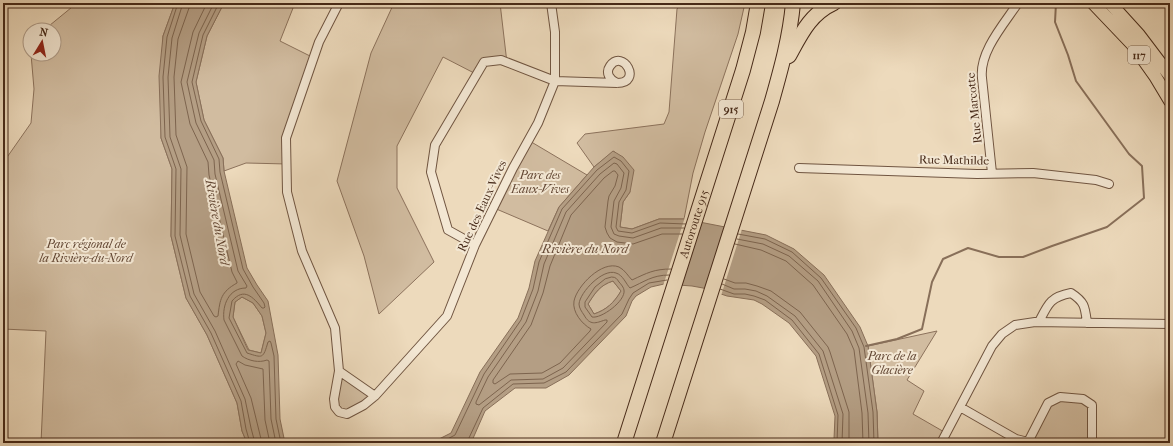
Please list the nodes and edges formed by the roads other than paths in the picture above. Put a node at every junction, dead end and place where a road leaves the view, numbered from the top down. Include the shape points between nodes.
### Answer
1 (339, 3) edge
2 (551, 3) edge
3 (758, 3) edge
4 (793, 3) edge
5 (834, 3) edge
6 (1018, 3) edge
7 (1093, 3) edge
8 (1110, 3) edge
9 (781, 70) junction
10 (1170, 76) edge
11 (555, 81) junction
12 (617, 83) dead end
13 (1170, 102) edge
14 (799, 168) dead end
15 (992, 173) junction
16 (1109, 184) dead end
17 (475, 245) junction
18 (1039, 322) junction
19 (1087, 323) junction
20 (1170, 324) edge
21 (339, 371) junction
22 (375, 396) junction
23 (960, 407) junction
24 (1028, 442) junction
25 (624, 443) edge
26 (663, 443) edge
27 (941, 443) edge
28 (1043, 443) edge
29 (1092, 443) edge

1 - 21 street, Rue des Eaux-Vives via 319,42 286,138 287,192 302,251 335,328
2 - 11 street, Rue des Eaux-Vives via 555,32
3 - 25 highway, Autoroute 915 / 915 via 743,70
4 - 9 highway
5 - 9 highway via 810,21
6 - 15 street, Rue Marcotte via 987,50 982,66
7 - 13 main road, 117 via 1132,45
8 - 10 main road, 117 via 1140,35
9 - 26 highway
11 - 12 street
11 - 17 street, Rue des Eaux-Vives via 538,123
11 - 17 street via 500,60 484,62 436,145 431,172 448,230
14 - 15 street, Rue Mathilde
15 - 16 street, Rue Mathilde via 1040,174 1096,180
17 - 22 street, Rue des Eaux-Vives via 447,316
18 - 19 street
18 - 19 street via 1047,305 1059,295 1071,293 1080,299
18 - 23 street via 1015,325 1002,334 992,346
19 - 20 street
21 - 22 street
21 - 22 street, Rue des Eaux-Vives via 334,399 339,412 347,414 364,406
23 - 24 street via 1016,439
23 - 27 street
24 - 28 street
24 - 29 street via 1048,403 1060,397 1082,399 1092,405

